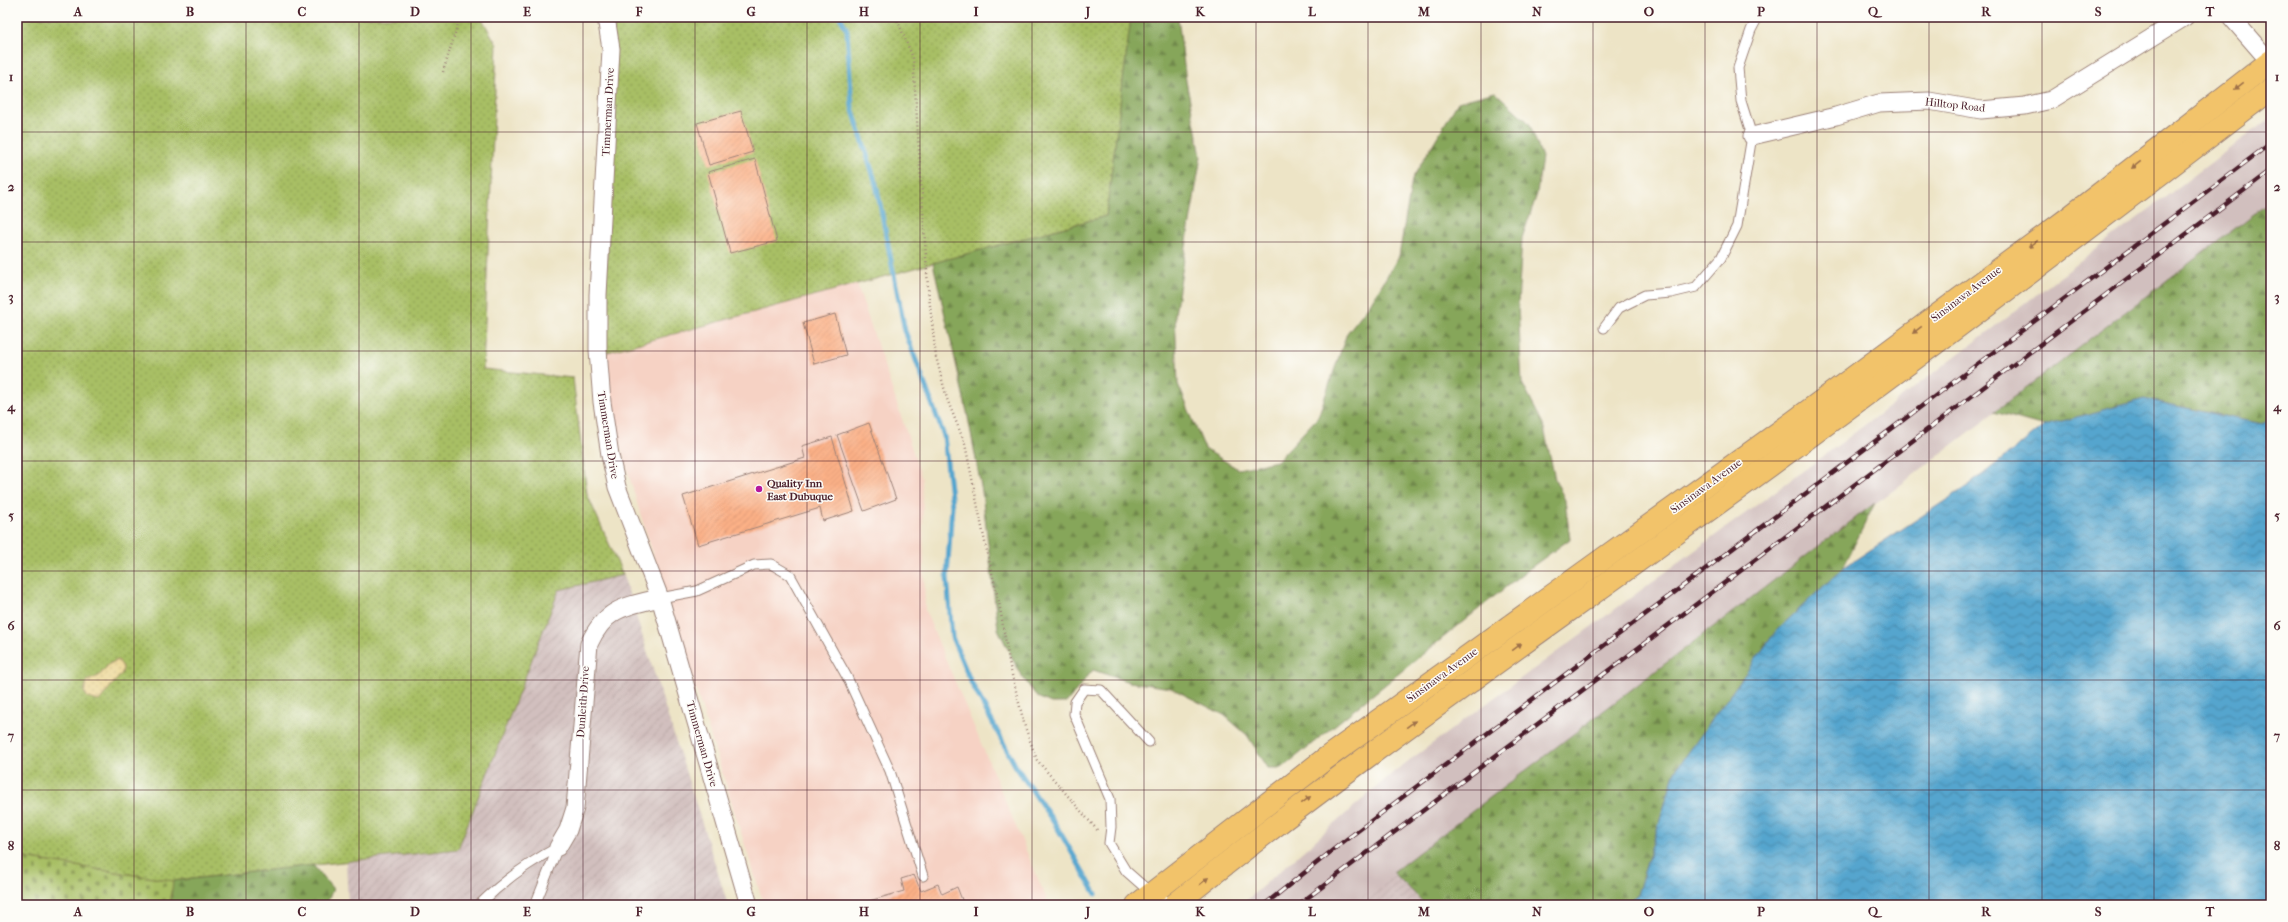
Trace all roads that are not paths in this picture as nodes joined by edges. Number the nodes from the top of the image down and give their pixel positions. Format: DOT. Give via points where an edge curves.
graph roads {
  1 [pos="606,17"];
  2 [pos="1758,17"];
  3 [pos="2185,17"];
  4 [pos="2231,17"];
  5 [pos="2271,62"];
  6 [pos="2271,89"];
  7 [pos="1752,136"];
  8 [pos="1604,328"];
  9 [pos="660,598"];
  10 [pos="1149,742"];
  11 [pos="558,847"];
  12 [pos="923,876"];
  13 [pos="1144,899"];
  14 [pos="479,905"];
  15 [pos="535,905"];
  16 [pos="749,905"];
  17 [pos="1175,905"];
  1 -- 9 [label="street, Timmerman Drive" via="612,49 598,295 598,350 602,402 617,487"];
  2 -- 7 [label="lane" via="1738,68 1741,101"];
  3 -- 7 [label="street, Hilltop Road" via="2051,100 2025,106 1981,110 1929,101 1879,103"];
  4 -- 5 [label="street"];
  5 -- 13 [label="highway, Sinsinawa Avenue, one-way" via="2066,220 1675,509 1325,759"];
  17 -- 6 [label="highway, Sinsinawa Avenue, one-way" via="1339,776 1807,438"];
  7 -- 8 [label="lane" via="1738,226 1721,258 1696,287 1671,293 1645,295 1620,308"];
  9 -- 11 [label="street, Dunleith Drive" via="617,609 604,618 589,644 574,808 568,830"];
  9 -- 12 [label="lane" via="697,591 754,565 770,564 790,575 846,677 890,771"];
  9 -- 16 [label="street, Timmerman Drive"];
  10 -- 13 [label="lane" via="1102,690 1084,689 1075,702 1074,714 1110,799 1109,843"];
  11 -- 14 [label="lane" via="526,865"];
  11 -- 15 [label="lane"];
  13 -- 17 [label="lane"];
}
